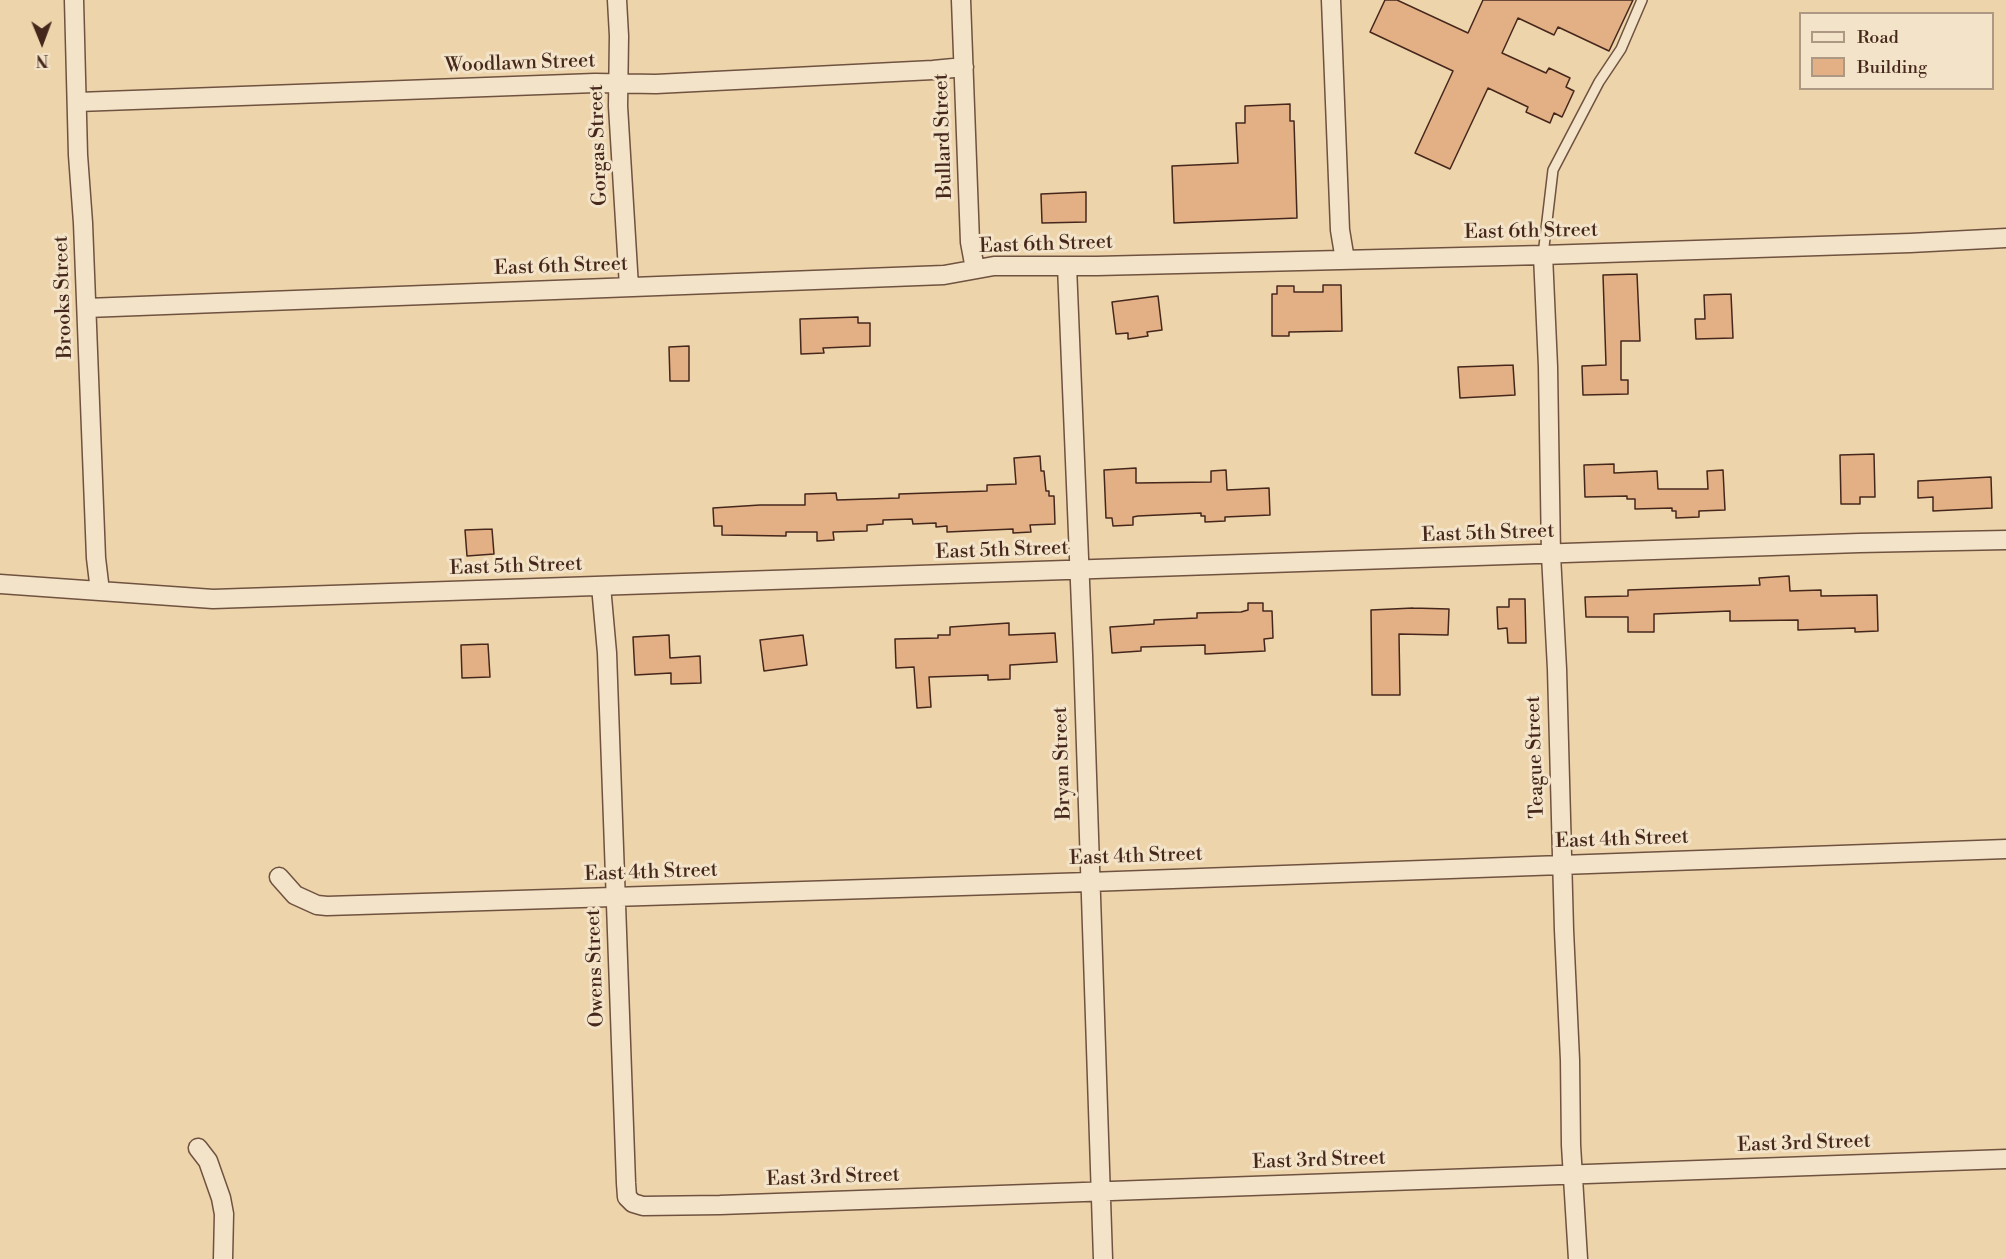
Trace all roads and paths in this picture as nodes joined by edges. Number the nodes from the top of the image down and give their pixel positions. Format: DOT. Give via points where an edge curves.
graph roads {
  1 [pos="74,0"];
  2 [pos="617,0"];
  3 [pos="961,0"];
  4 [pos="1331,0"];
  5 [pos="1642,0"];
  6 [pos="964,66"];
  7 [pos="619,84"];
  8 [pos="78,102"];
  9 [pos="2006,238"];
  10 [pos="1543,255"];
  11 [pos="1345,260"];
  12 [pos="1067,266"];
  13 [pos="975,269"];
  14 [pos="629,287"];
  15 [pos="87,309"];
  16 [pos="2006,540"];
  17 [pos="1551,555"];
  18 [pos="1078,571"];
  19 [pos="0,584"];
  20 [pos="601,586"];
  21 [pos="100,591"];
  22 [pos="2006,849"];
  23 [pos="1562,865"];
  24 [pos="279,877"];
  25 [pos="1089,882"];
  26 [pos="616,896"];
  27 [pos="198,1148"];
  28 [pos="2006,1159"];
  29 [pos="1573,1174"];
  30 [pos="1100,1192"];
  31 [pos="633,1203"];
  32 [pos="223,1259"];
  33 [pos="1102,1259"];
  34 [pos="1578,1259"];
  1 -- 8 [label="street, Brooks Street"];
  2 -- 7 [label="street, Gorgas Street"];
  3 -- 6 [label="street, Bullard Street"];
  4 -- 11 [label="street" via="1340,230"];
  5 -- 10 [label="lane" via="1622,49 1599,82 1553,170"];
  6 -- 7 [label="street, Woodlawn Street" via="754,80"];
  6 -- 13 [label="street, Bullard Street" via="970,242"];
  7 -- 8 [label="street, Woodlawn Street"];
  7 -- 14 [label="street, Gorgas Street"];
  8 -- 15 [label="street, Brooks Street"];
  9 -- 10 [label="street, East 6th Street"];
  10 -- 11 [label="street, East 6th Street"];
  10 -- 17 [label="street, Teague Street"];
  11 -- 12 [label="street, East 6th Street"];
  12 -- 13 [label="street, East 6th Street"];
  12 -- 18 [label="street, Bryan Street"];
  13 -- 14 [label="street, East 6th Street" via="944,275"];
  14 -- 15 [label="street, East 6th Street"];
  15 -- 21 [label="street, Brooks Street"];
  16 -- 17 [label="street, East 5th Street"];
  17 -- 18 [label="street, East 5th Street"];
  17 -- 23 [label="street, Teague Street"];
  18 -- 20 [label="street, East 5th Street"];
  18 -- 25 [label="street, Bryan Street"];
  19 -- 21 [label="street, East 5th Street"];
  20 -- 21 [label="street, East 5th Street" via="213,599"];
  20 -- 26 [label="street, Owens Street"];
  22 -- 23 [label="street, East 4th Street"];
  23 -- 25 [label="street, East 4th Street"];
  23 -- 29 [label="street, Teague Street"];
  24 -- 26 [label="street, East 4th Street" via="295,896 327,906"];
  25 -- 26 [label="street, East 4th Street"];
  25 -- 30 [label="street, Bryan Street"];
  26 -- 31 [label="street, Owens Street" via="626,1183 627,1197"];
  27 -- 32 [label="street" via="208,1161 221,1198"];
  28 -- 29 [label="street, East 3rd Street"];
  29 -- 30 [label="street, East 3rd Street"];
  29 -- 34 [label="street, Teague Street"];
  30 -- 31 [label="street, East 3rd Street" via="720,1205"];
  30 -- 33 [label="street, Bryan Street"];
}
